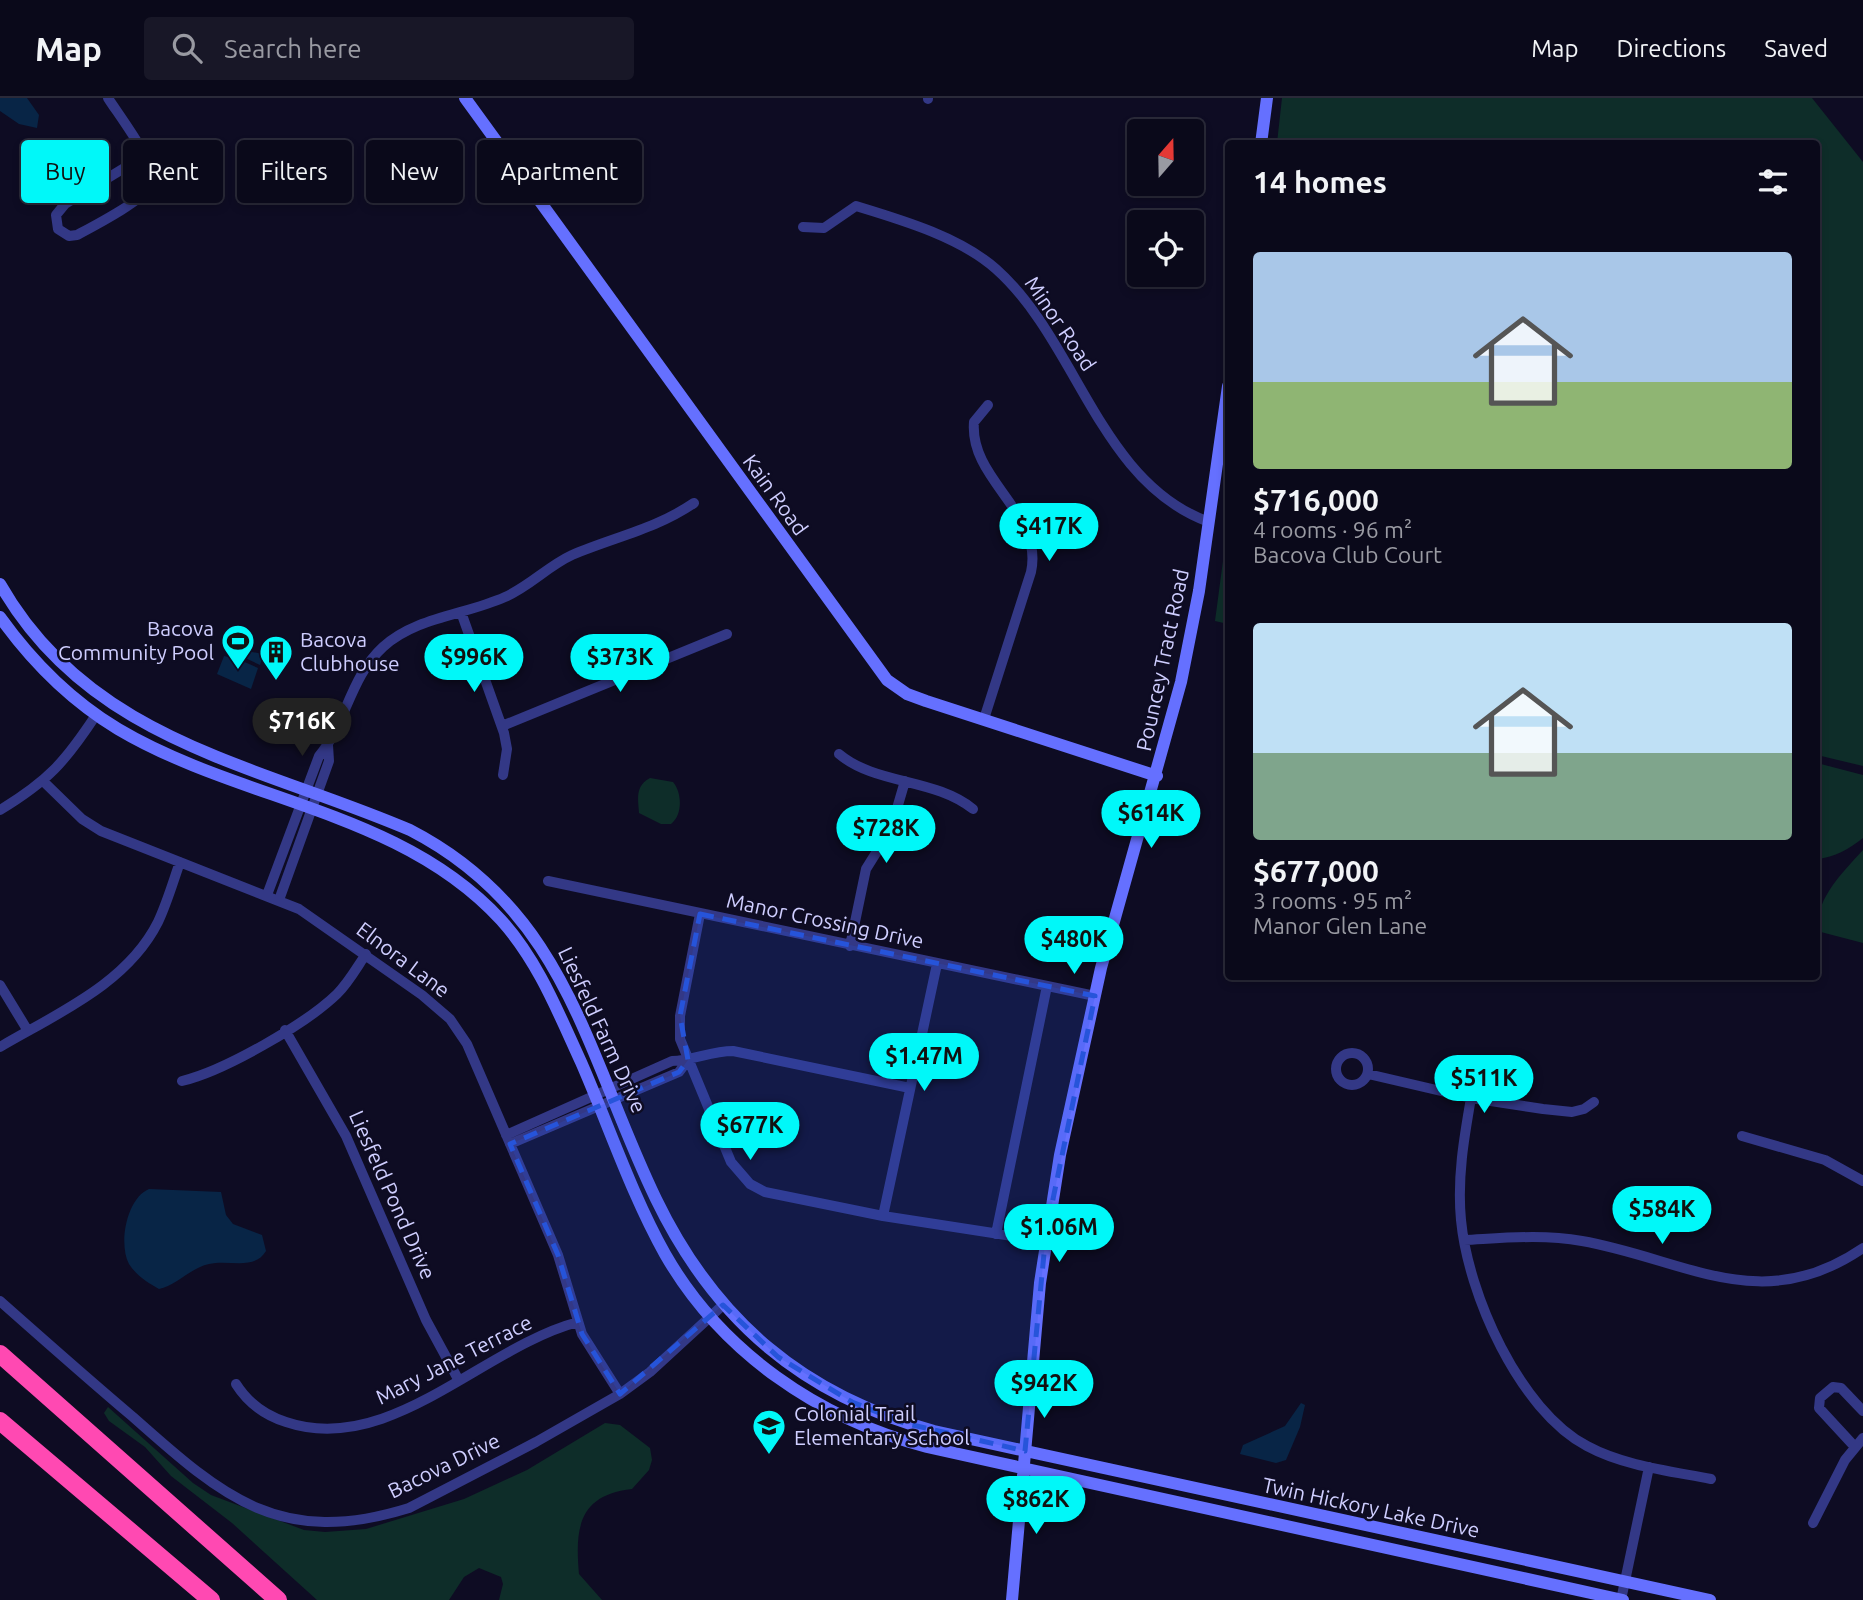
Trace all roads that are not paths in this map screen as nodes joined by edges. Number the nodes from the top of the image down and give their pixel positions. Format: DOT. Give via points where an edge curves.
graph roads {
  1 [pos="108,98"];
  2 [pos="465,98"];
  3 [pos="1267,98"];
  4 [pos="134,140"];
  5 [pos="1262,140"];
  6 [pos="144,156"];
  7 [pos="803,228"];
  8 [pos="988,405"];
  9 [pos="1225,407"];
  10 [pos="694,503"];
  11 [pos="1209,522"];
  12 [pos="0,584"];
  13 [pos="461,612"];
  14 [pos="0,617"];
  15 [pos="727,634"];
  16 [pos="96,715"];
  17 [pos="984,719"];
  18 [pos="502,726"];
  19 [pos="839,754"];
  20 [pos="503,775"];
  21 [pos="1157,776"];
  22 [pos="905,781"];
  23 [pos="44,782"];
  24 [pos="313,791"];
  25 [pos="307,807"];
  26 [pos="0,810"];
  27 [pos="973,810"];
  28 [pos="180,862"];
  29 [pos="548,881"];
  30 [pos="267,895"];
  31 [pos="279,900"];
  32 [pos="700,914"];
  33 [pos="850,946"];
  34 [pos="366,954"];
  35 [pos="936,964"];
  36 [pos="0,985"];
  37 [pos="1047,986"];
  38 [pos="1095,996"];
  39 [pos="285,1030"];
  40 [pos="28,1031"];
  41 [pos="0,1047"];
  42 [pos="688,1060"];
  43 [pos="1368,1074"];
  44 [pos="182,1081"];
  45 [pos="910,1088"];
  46 [pos="612,1095"];
  47 [pos="1471,1098"];
  48 [pos="597,1101"];
  49 [pos="1594,1102"];
  50 [pos="1742,1136"];
  51 [pos="508,1139"];
  52 [pos="1863,1181"];
  53 [pos="883,1216"];
  54 [pos="996,1234"];
  55 [pos="1464,1240"];
  56 [pos="1045,1241"];
  57 [pos="1863,1248"];
  58 [pos="0,1301"];
  59 [pos="723,1305"];
  60 [pos="711,1316"];
  61 [pos="578,1322"];
  62 [pos="0,1354"];
  63 [pos="458,1380"];
  64 [pos="236,1384"];
  65 [pos="620,1394"];
  66 [pos="1863,1411"];
  67 [pos="0,1421"];
  68 [pos="1863,1438"];
  69 [pos="1855,1447"];
  70 [pos="1025,1451"];
  71 [pos="1649,1467"];
  72 [pos="1024,1468"];
  73 [pos="1711,1479"];
  74 [pos="1813,1523"];
  75 [pos="1625,1583"];
  76 [pos="211,1600"];
  77 [pos="278,1600"];
  78 [pos="1012,1600"];
  79 [pos="1622,1600"];
  80 [pos="1710,1600"];
  1 -- 4 [label="street"];
  2 -- 17 [label="street, Kain Road" via="880,672 907,694"];
  3 -- 5 [label="street"];
  6 -- 6 [label="street" via="154,176 145,194 76,235 58,229 56,215 65,204"];
  7 -- 11 [label="street, Minor Road" via="824,228 856,206 922,229 987,262 1019,293 1128,459 1173,505"];
  8 -- 17 [label="street" via="974,422 979,455 1027,528 1034,550"];
  9 -- 11 [label="street, Pouncey Tract Road"];
  10 -- 13 [label="street" via="655,526 569,557 504,598"];
  11 -- 21 [label="street, Pouncey Tract Road" via="1188,650"];
  12 -- 24 [label="street, Liesfeld Farm Drive" via="60,663 121,711 164,734"];
  13 -- 18 [label="street"];
  13 -- 24 [label="street" via="418,626 384,646 360,676"];
  14 -- 16 [label="street, Liesfeld Farm Drive" via="49,677"];
  15 -- 18 [label="street"];
  16 -- 23 [label="street"];
  16 -- 25 [label="street, Liesfeld Farm Drive" via="164,752"];
  17 -- 21 [label="street, Kain Road"];
  18 -- 20 [label="street" via="507,749"];
  19 -- 22 [label="street" via="855,765"];
  21 -- 38 [label="street, Pouncey Tract Road"];
  22 -- 27 [label="street" via="957,798"];
  22 -- 33 [label="street" via="891,829 866,869"];
  23 -- 26 [label="street"];
  23 -- 28 [label="street, Elnora Lane" via="101,831"];
  24 -- 25 [label="street"];
  24 -- 46 [label="street, Liesfeld Farm Drive" via="428,839 494,889 530,930 559,974"];
  25 -- 30 [label="street"];
  25 -- 31 [label="street"];
  25 -- 48 [label="street, Liesfeld Farm Drive" via="418,853 489,908 545,984"];
  28 -- 30 [label="street, Elnora Lane"];
  28 -- 40 [label="street" via="157,924 127,964 89,994"];
  29 -- 32 [label="street, Manor Crossing Drive"];
  30 -- 31 [label="street, Elnora Lane"];
  31 -- 34 [label="street, Elnora Lane"];
  32 -- 33 [label="street, Manor Crossing Drive"];
  32 -- 42 [label="street" via="679,1028"];
  33 -- 35 [label="street, Manor Crossing Drive"];
  34 -- 39 [label="street" via="338,993"];
  34 -- 51 [label="street, Elnora Lane" via="450,1019 467,1044"];
  35 -- 37 [label="street, Manor Crossing Drive"];
  35 -- 45 [label="street"];
  36 -- 40 [label="street"];
  37 -- 38 [label="street, Manor Crossing Drive"];
  37 -- 54 [label="street"];
  38 -- 56 [label="street, Pouncey Tract Road"];
  39 -- 44 [label="street" via="219,1070"];
  39 -- 63 [label="street, Liesfeld Pond Drive" via="346,1136 426,1320"];
  40 -- 41 [label="street"];
  42 -- 45 [label="street" via="733,1051"];
  42 -- 46 [label="street" via="678,1072"];
  42 -- 53 [label="street" via="731,1162 750,1184 765,1192"];
  43 -- 47 [label="street"];
  45 -- 53 [label="street"];
  46 -- 48 [label="street"];
  46 -- 59 [label="street, Liesfeld Farm Drive" via="656,1199 690,1260"];
  47 -- 49 [label="street" via="1572,1112"];
  47 -- 55 [label="street" via="1460,1160"];
  48 -- 51 [label="street"];
  48 -- 60 [label="street, Liesfeld Farm Drive" via="665,1254"];
  50 -- 52 [label="street" via="1825,1160"];
  51 -- 61 [label="street, Elnora Lane" via="558,1255"];
  53 -- 54 [label="street"];
  54 -- 56 [label="street"];
  55 -- 57 [label="street" via="1529,1236 1579,1240 1712,1277 1748,1282 1806,1276"];
  55 -- 71 [label="street" via="1490,1320 1536,1405 1587,1447"];
  56 -- 70 [label="street, Pouncey Tract Road"];
  58 -- 65 [label="street, Bacova Drive" via="216,1488 257,1509 301,1520 362,1520 409,1508"];
  59 -- 60 [label="street, Bacova Drive"];
  59 -- 70 [label="street, Liesfeld Farm Drive" via="778,1357 852,1402 904,1423"];
  60 -- 65 [label="street, Bacova Drive"];
  60 -- 72 [label="street, Liesfeld Farm Drive" via="770,1373 845,1418 910,1442"];
  61 -- 63 [label="street, Mary Jane Terrace" via="549,1332"];
  61 -- 65 [label="street, Elnora Lane"];
  62 -- 77 [label="highway"];
  63 -- 64 [label="street, Mary Jane Terrace" via="376,1422 340,1429 307,1428 275,1418 253,1405"];
  66 -- 69 [label="street" via="1841,1388 1826,1390 1820,1398 1819,1408"];
  67 -- 76 [label="highway"];
  68 -- 69 [label="street"];
  69 -- 74 [label="street"];
  70 -- 72 [label="street, Pouncey Tract Road"];
  70 -- 75 [label="street, Twin Hickory Lake Drive"];
  71 -- 73 [label="street"];
  71 -- 75 [label="street"];
  72 -- 78 [label="street, Pouncey Tract Road"];
  72 -- 79 [label="street, Twin Hickory Lake Drive"];
  75 -- 79 [label="street"];
  75 -- 80 [label="street, Twin Hickory Lake Drive"];
}
